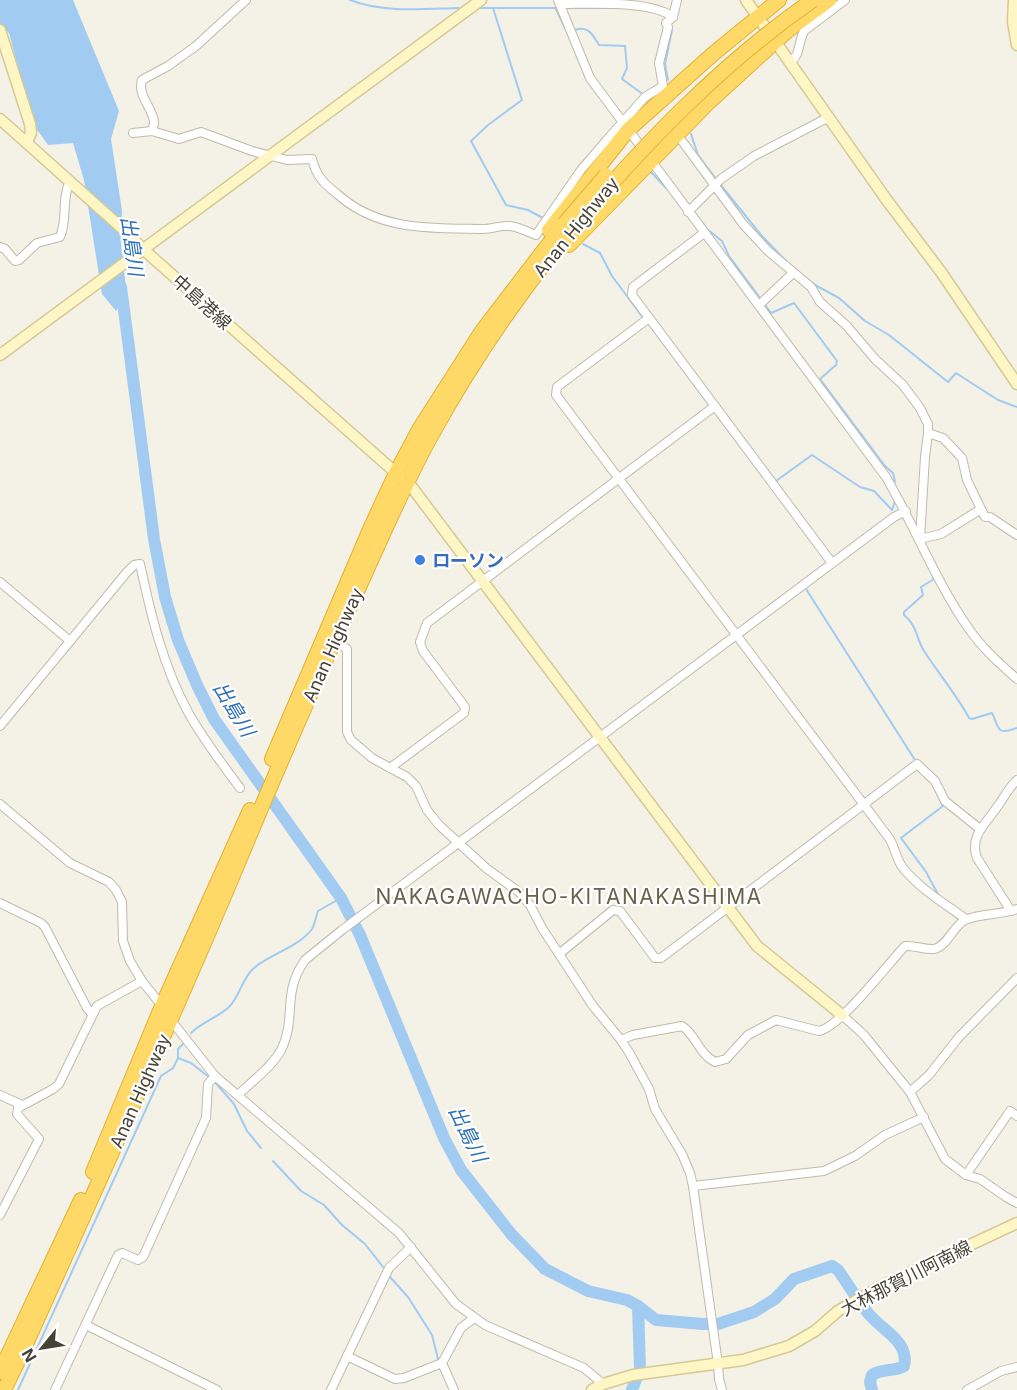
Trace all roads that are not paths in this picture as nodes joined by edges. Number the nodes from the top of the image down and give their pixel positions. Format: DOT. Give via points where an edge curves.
graph roads {
  1 [pos="246,0"];
  2 [pos="482,0"];
  3 [pos="677,0"];
  4 [pos="746,0"];
  5 [pos="779,0"];
  6 [pos="798,0"];
  7 [pos="813,0"];
  8 [pos="829,0"];
  9 [pos="845,0"];
  10 [pos="1014,0"];
  11 [pos="561,5"];
  12 [pos="757,17"];
  13 [pos="671,19"];
  14 [pos="0,30"];
  15 [pos="775,42"];
  16 [pos="1017,45"];
  17 [pos="790,62"];
  18 [pos="829,117"];
  19 [pos="0,119"];
  20 [pos="625,126"];
  21 [pos="152,131"];
  22 [pos="132,133"];
  23 [pos="682,141"];
  24 [pos="27,142"];
  25 [pos="609,145"];
  26 [pos="271,156"];
  27 [pos="652,162"];
  28 [pos="69,181"];
  29 [pos="718,182"];
  30 [pos="691,210"];
  31 [pos="568,226"];
  32 [pos="704,233"];
  33 [pos="0,248"];
  34 [pos="144,250"];
  35 [pos="793,273"];
  36 [pos="509,302"];
  37 [pos="762,303"];
  38 [pos="647,319"];
  39 [pos="0,355"];
  40 [pos="1017,384"];
  41 [pos="713,408"];
  42 [pos="928,433"];
  43 [pos="396,473"];
  44 [pos="620,479"];
  45 [pos="408,482"];
  46 [pos="981,509"];
  47 [pos="906,511"];
  48 [pos="1017,535"];
  49 [pos="920,538"];
  50 [pos="832,564"];
  51 [pos="0,582"];
  52 [pos="483,582"];
  53 [pos="735,635"];
  54 [pos="335,640"];
  55 [pos="70,641"];
  56 [pos="1017,680"];
  57 [pos="0,726"];
  58 [pos="600,738"];
  59 [pos="274,767"];
  60 [pos="390,768"];
  61 [pos="1017,780"];
  62 [pos="240,788"];
  63 [pos="0,804"];
  64 [pos="864,806"];
  65 [pos="253,815"];
  66 [pos="980,829"];
  67 [pos="459,843"];
  68 [pos="0,903"];
  69 [pos="727,909"];
  70 [pos="1012,909"];
  71 [pos="966,920"];
  72 [pos="559,954"];
  73 [pos="1017,978"];
  74 [pos="142,981"];
  75 [pos="162,1006"];
  76 [pos="92,1014"];
  77 [pos="842,1015"];
  78 [pos="171,1020"];
  79 [pos="621,1040"];
  80 [pos="215,1077"];
  81 [pos="910,1092"];
  82 [pos="0,1095"];
  83 [pos="238,1095"];
  84 [pos="22,1105"];
  85 [pos="1017,1116"];
  86 [pos="924,1117"];
  87 [pos="966,1174"];
  88 [pos="693,1186"];
  89 [pos="1017,1203"];
  90 [pos="0,1215"];
  91 [pos="1017,1223"];
  92 [pos="411,1247"];
  93 [pos="474,1318"];
  94 [pos="86,1325"];
  95 [pos="347,1356"];
  96 [pos="442,1363"];
  97 [pos="718,1364"];
  98 [pos="1017,1367"];
  99 [pos="0,1372"];
  100 [pos="603,1384"];
  101 [pos="4,1390"];
  102 [pos="55,1390"];
  103 [pos="217,1390"];
  104 [pos="331,1390"];
  105 [pos="454,1390"];
  106 [pos="592,1390"];
  107 [pos="722,1390"];
  108 [pos="967,1390"];
  1 -- 21 [label="street" via="196,46 142,80 140,85 154,120"];
  2 -- 26 [label="street"];
  3 -- 13 [label="street"];
  4 -- 12 [label="street"];
  5 -- 12 [label="highway"];
  6 -- 31 [label="highway, Anan Highway, bridge" via="667,112 604,177"];
  7 -- 31 [label="highway, Anan Highway, bridge" via="772,30 691,102"];
  8 -- 15 [label="highway"];
  9 -- 17 [label="street" via="804,31 798,55"];
  10 -- 16 [label="street"];
  11 -- 13 [label="street" via="643,4 662,10"];
  11 -- 20 [label="street" via="590,78"];
  12 -- 15 [label="street"];
  12 -- 20 [label="highway"];
  13 -- 20 [label="street" via="659,63 663,86 646,96"];
  14 -- 24 [label="street" via="30,124"];
  15 -- 17 [label="street"];
  15 -- 27 [label="highway" via="709,102"];
  17 -- 18 [label="street"];
  18 -- 29 [label="street" via="754,156"];
  18 -- 40 [label="street"];
  19 -- 24 [label="street, 中島港線"];
  20 -- 25 [label="highway"];
  20 -- 27 [label="street"];
  21 -- 22 [label="street"];
  21 -- 26 [label="street" via="179,139 201,132"];
  23 -- 29 [label="street"];
  24 -- 28 [label="street, 中島港線"];
  25 -- 26 [label="street" via="581,170 536,235 510,226 477,229 394,224 350,205 316,172 312,159"];
  25 -- 36 [label="highway" via="551,226"];
  26 -- 34 [label="street"];
  27 -- 30 [label="street"];
  27 -- 36 [label="highway"];
  28 -- 33 [label="street" via="64,192 64,229 60,237 37,243 15,261"];
  28 -- 34 [label="street, 中島港線"];
  29 -- 30 [label="street"];
  29 -- 35 [label="street" via="743,224"];
  30 -- 32 [label="street"];
  31 -- 36 [label="highway, Anan Highway"];
  32 -- 37 [label="street"];
  32 -- 38 [label="street" via="633,287 632,295"];
  34 -- 39 [label="street"];
  34 -- 43 [label="street, 中島港線"];
  35 -- 37 [label="street"];
  35 -- 42 [label="street" via="811,287 820,302 903,386 920,408"];
  36 -- 43 [label="highway, Anan Highway" via="420,428"];
  36 -- 45 [label="highway, Anan Highway"];
  37 -- 47 [label="street"];
  38 -- 41 [label="street"];
  38 -- 44 [label="street" via="558,387 556,395"];
  41 -- 44 [label="street"];
  41 -- 50 [label="street"];
  42 -- 46 [label="street" via="943,438 962,458"];
  42 -- 49 [label="street"];
  43 -- 45 [label="street, 中島港線"];
  43 -- 59 [label="highway, Anan Highway"];
  44 -- 52 [label="street"];
  44 -- 53 [label="street"];
  45 -- 52 [label="street, 中島港線"];
  45 -- 54 [label="highway, Anan Highway"];
  46 -- 48 [label="street" via="985,517"];
  46 -- 49 [label="street" via="941,534"];
  47 -- 49 [label="street"];
  47 -- 50 [label="street"];
  49 -- 56 [label="street" via="940,584 970,630"];
  50 -- 53 [label="street"];
  51 -- 55 [label="street"];
  52 -- 58 [label="street, 中島港線"];
  52 -- 60 [label="street" via="427,623 420,642 465,707 464,713"];
  53 -- 58 [label="street"];
  53 -- 64 [label="street"];
  54 -- 59 [label="highway, Anan Highway"];
  54 -- 60 [label="street" via="347,649 347,732 372,758"];
  55 -- 57 [label="street"];
  55 -- 62 [label="street" via="127,572 140,564 171,675 212,751"];
  58 -- 67 [label="street"];
  58 -- 69 [label="street, 中島港線"];
  59 -- 65 [label="highway, Anan Highway"];
  60 -- 67 [label="street" via="416,786 427,810"];
  61 -- 66 [label="street"];
  63 -- 74 [label="street" via="70,864 109,882 116,890 122,902 123,941"];
  64 -- 66 [label="street" via="917,764 935,781 945,801"];
  64 -- 69 [label="street"];
  64 -- 71 [label="street" via="894,846 902,867 932,896"];
  65 -- 75 [label="highway, Anan Highway"];
  65 -- 78 [label="highway, Anan Highway"];
  66 -- 70 [label="street" via="974,850 977,858"];
  67 -- 72 [label="street" via="519,892"];
  67 -- 83 [label="street" via="305,960 291,989 282,1048 276,1059"];
  68 -- 76 [label="street" via="45,927"];
  69 -- 72 [label="street" via="661,958 655,958 620,911 613,910"];
  69 -- 77 [label="street, 中島港線" via="757,946"];
  70 -- 71 [label="street"];
  71 -- 77 [label="street" via="935,949 905,946"];
  72 -- 79 [label="street"];
  73 -- 81 [label="street"];
  74 -- 75 [label="street"];
  74 -- 76 [label="street" via="97,1006"];
  75 -- 78 [label="street"];
  75 -- 99 [label="highway, Anan Highway" via="95,1169"];
  76 -- 84 [label="street" via="59,1084"];
  77 -- 79 [label="street" via="824,1030 776,1020 748,1035 722,1062 707,1059 682,1026"];
  77 -- 81 [label="street" via="864,1035"];
  78 -- 80 [label="street"];
  78 -- 101 [label="highway, Anan Highway"];
  79 -- 88 [label="street" via="682,1154"];
  80 -- 83 [label="street"];
  80 -- 94 [label="street" via="208,1084 206,1118 143,1257 138,1260 118,1255"];
  81 -- 86 [label="street"];
  82 -- 84 [label="street"];
  83 -- 92 [label="street" via="378,1213"];
  84 -- 90 [label="street" via="17,1114 39,1139"];
  85 -- 87 [label="street" via="1010,1111"];
  86 -- 87 [label="street" via="945,1159"];
  86 -- 88 [label="street" via="824,1171"];
  87 -- 89 [label="street"];
  88 -- 97 [label="street"];
  91 -- 97 [label="street, 大林那賀川阿南線" via="858,1300 789,1346"];
  92 -- 93 [label="street" via="450,1297"];
  92 -- 95 [label="street" via="389,1268"];
  93 -- 96 [label="street" via="461,1328"];
  93 -- 100 [label="street" via="584,1368"];
  94 -- 102 [label="street"];
  94 -- 103 [label="street"];
  95 -- 96 [label="street" via="395,1379"];
  95 -- 104 [label="street"];
  96 -- 105 [label="street"];
  97 -- 100 [label="street, 大林那賀川阿南線" via="640,1374"];
  97 -- 107 [label="street"];
  98 -- 108 [label="street" via="1001,1371"];
  100 -- 106 [label="street, 大林那賀川阿南線"];
}
